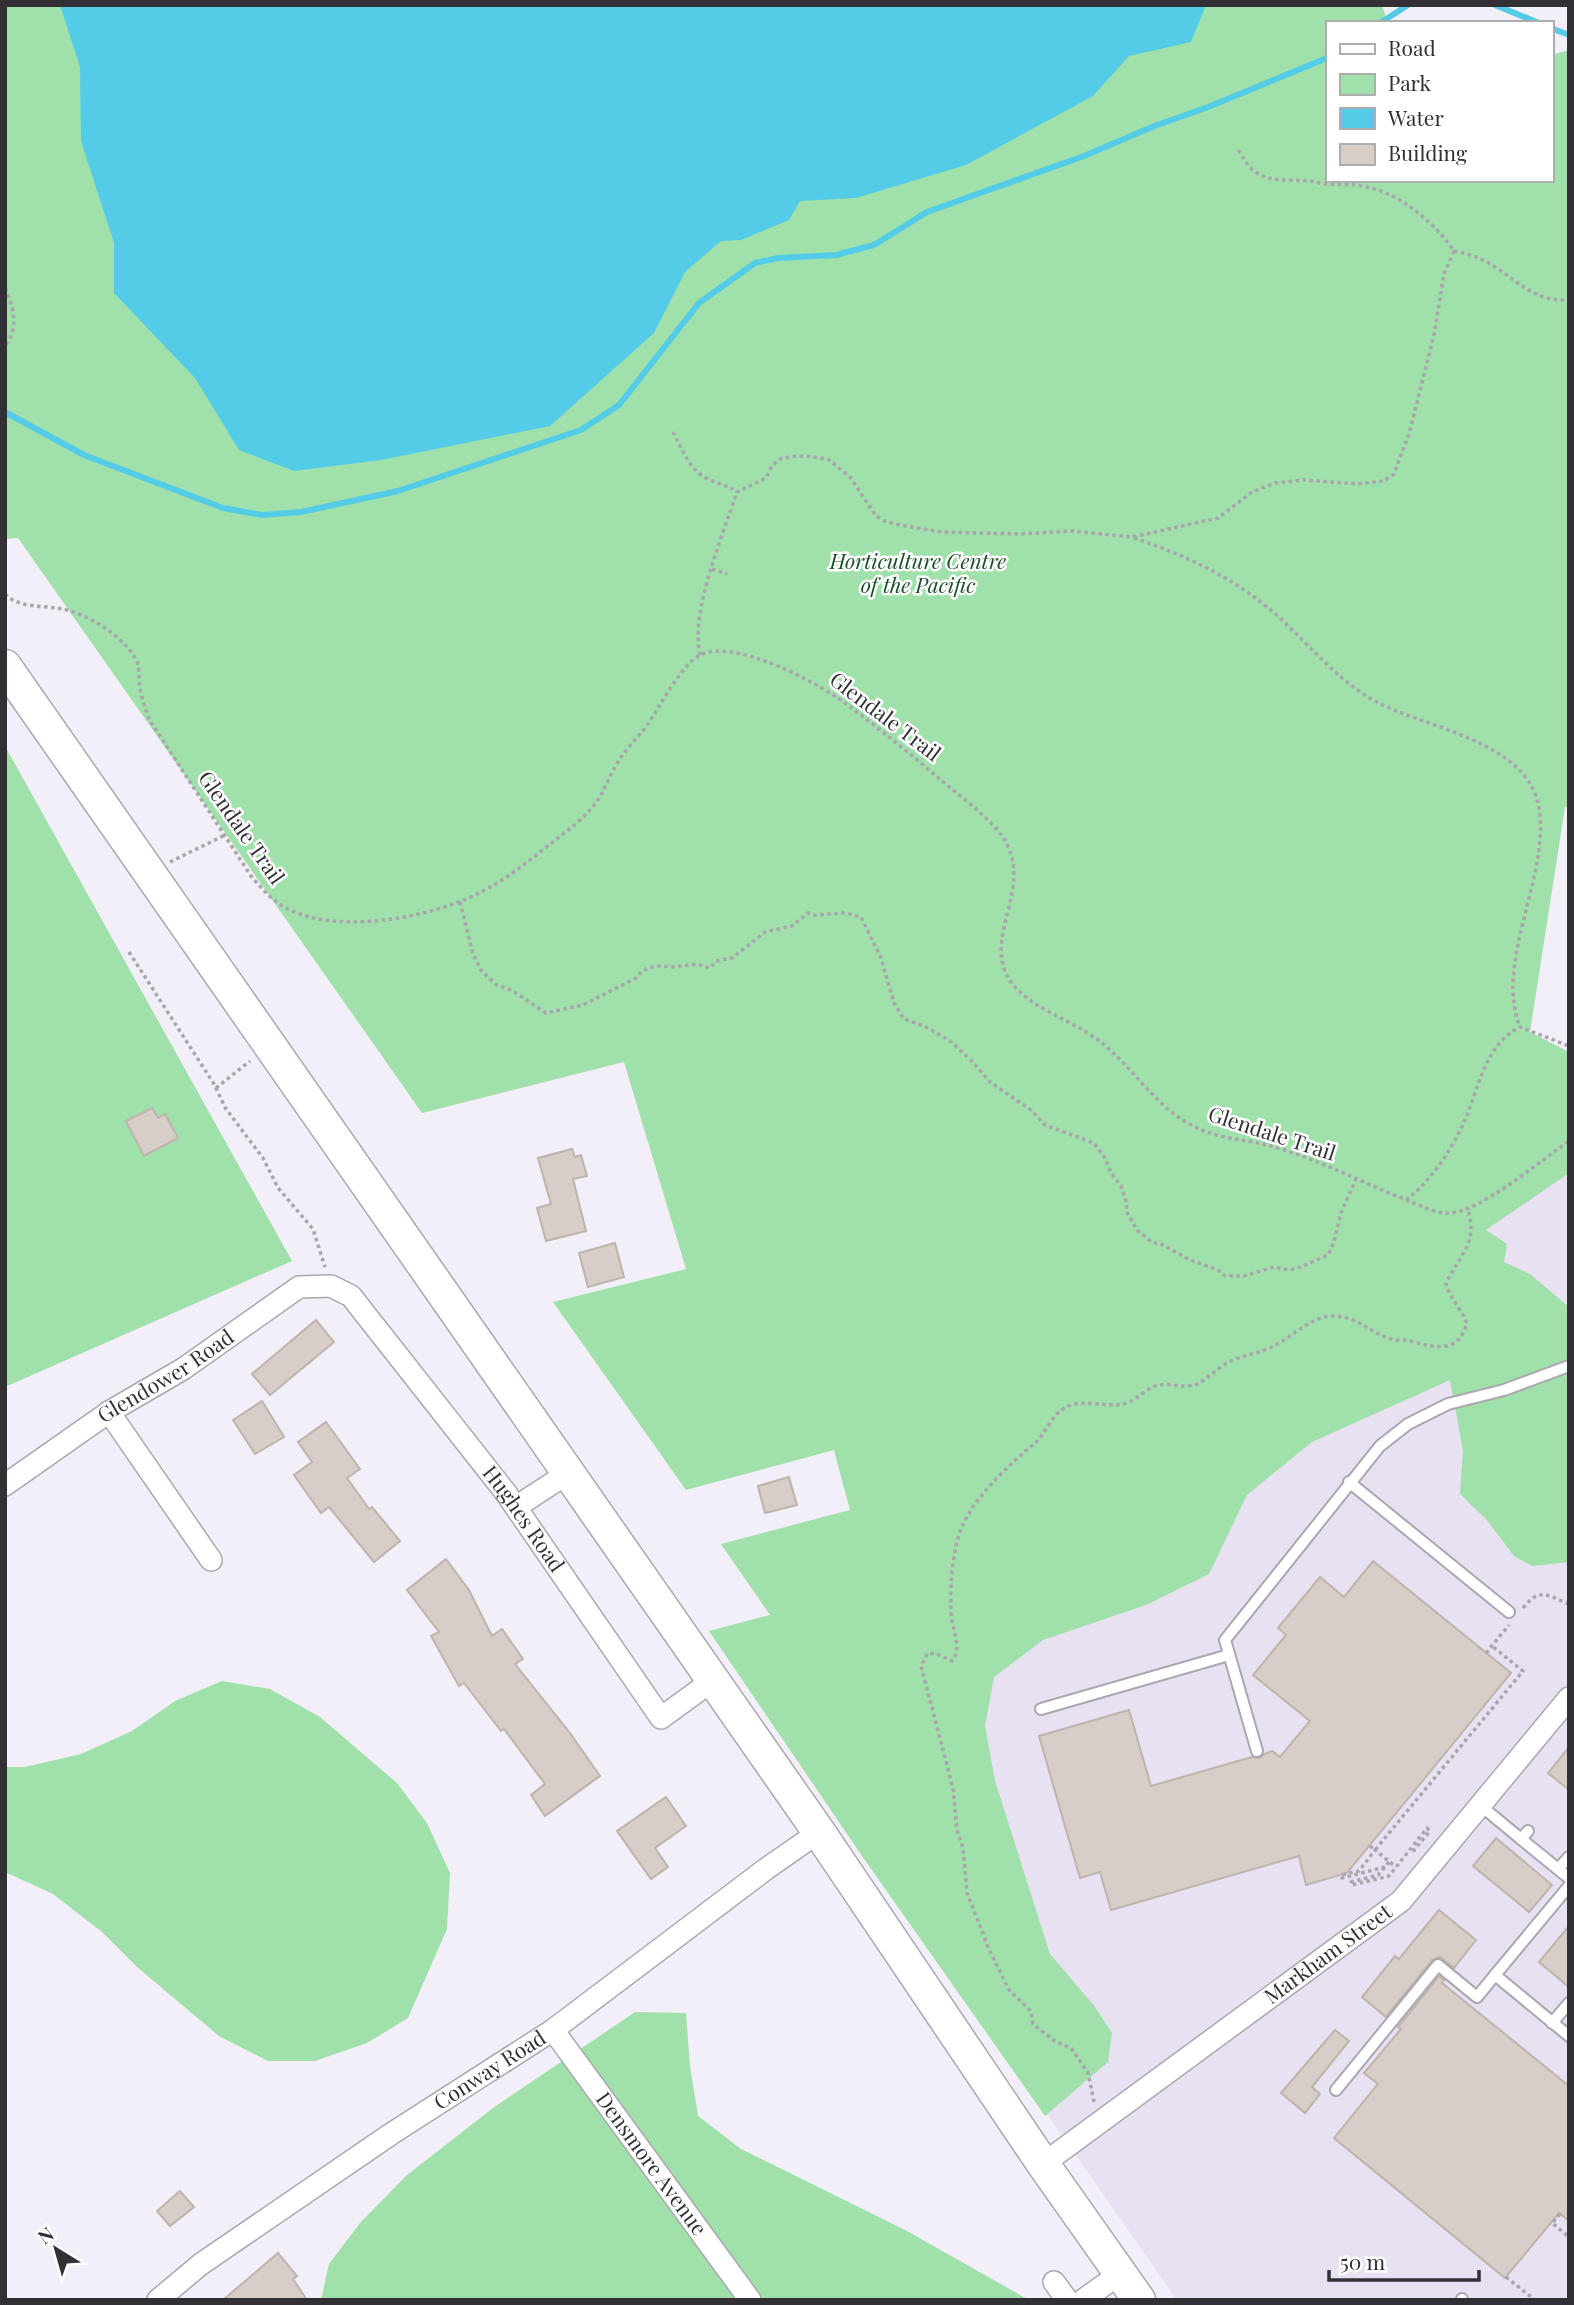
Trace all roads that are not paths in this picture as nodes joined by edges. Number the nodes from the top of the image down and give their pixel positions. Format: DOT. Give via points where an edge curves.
graph roads {
  1 [pos="5,666"];
  2 [pos="331,1286"];
  3 [pos="1569,1366"];
  4 [pos="109,1412"];
  5 [pos="568,1474"];
  6 [pos="1349,1482"];
  7 [pos="5,1485"];
  8 [pos="516,1507"];
  9 [pos="211,1560"];
  10 [pos="1509,1612"];
  11 [pos="1229,1655"];
  12 [pos="713,1680"];
  13 [pos="1569,1698"];
  14 [pos="1041,1709"];
  15 [pos="1257,1751"];
  16 [pos="1480,1805"];
  17 [pos="819,1832"];
  18 [pos="1569,1857"];
  19 [pos="1558,1870"];
  20 [pos="1569,1878"];
  21 [pos="1569,1886"];
  22 [pos="1495,1975"];
  23 [pos="1569,2003"];
  24 [pos="1552,2022"];
  25 [pos="552,2030"];
  26 [pos="1569,2036"];
  27 [pos="1336,2090"];
  28 [pos="1043,2164"];
  29 [pos="1121,2273"];
  30 [pos="158,2300"];
  31 [pos="750,2300"];
  32 [pos="1083,2300"];
  33 [pos="1139,2300"];
  1 -- 5 [label="main road"];
  2 -- 4 [label="street, Glendower Road" via="299,1287 183,1368"];
  2 -- 8 [label="street, Hughes Road" via="351,1296"];
  3 -- 6 [label="lane" via="1448,1404 1408,1424 1380,1446"];
  4 -- 7 [label="street, Glendower Road"];
  4 -- 9 [label="street"];
  5 -- 8 [label="street"];
  5 -- 12 [label="main road"];
  6 -- 10 [label="lane"];
  6 -- 11 [label="lane" via="1224,1640"];
  8 -- 12 [label="street, Hughes Road" via="661,1718"];
  11 -- 14 [label="lane"];
  11 -- 15 [label="lane"];
  12 -- 17 [label="main road"];
  13 -- 16 [label="street, Markham Street"];
  16 -- 19 [label="lane" via="1525,1835"];
  16 -- 28 [label="street, Markham Street" via="1401,1901"];
  17 -- 25 [label="street, Conway Road"];
  17 -- 28 [label="main road"];
  18 -- 19 [label="lane"];
  19 -- 20 [label="lane"];
  21 -- 22 [label="lane"];
  22 -- 24 [label="lane"];
  22 -- 27 [label="lane" via="1477,1997 1438,1965"];
  23 -- 24 [label="lane"];
  24 -- 26 [label="lane"];
  25 -- 30 [label="street, Conway Road" via="212,2256"];
  25 -- 31 [label="street, Densmore Avenue"];
  28 -- 29 [label="main road"];
  29 -- 32 [label="street"];
  29 -- 33 [label="main road"];
}
